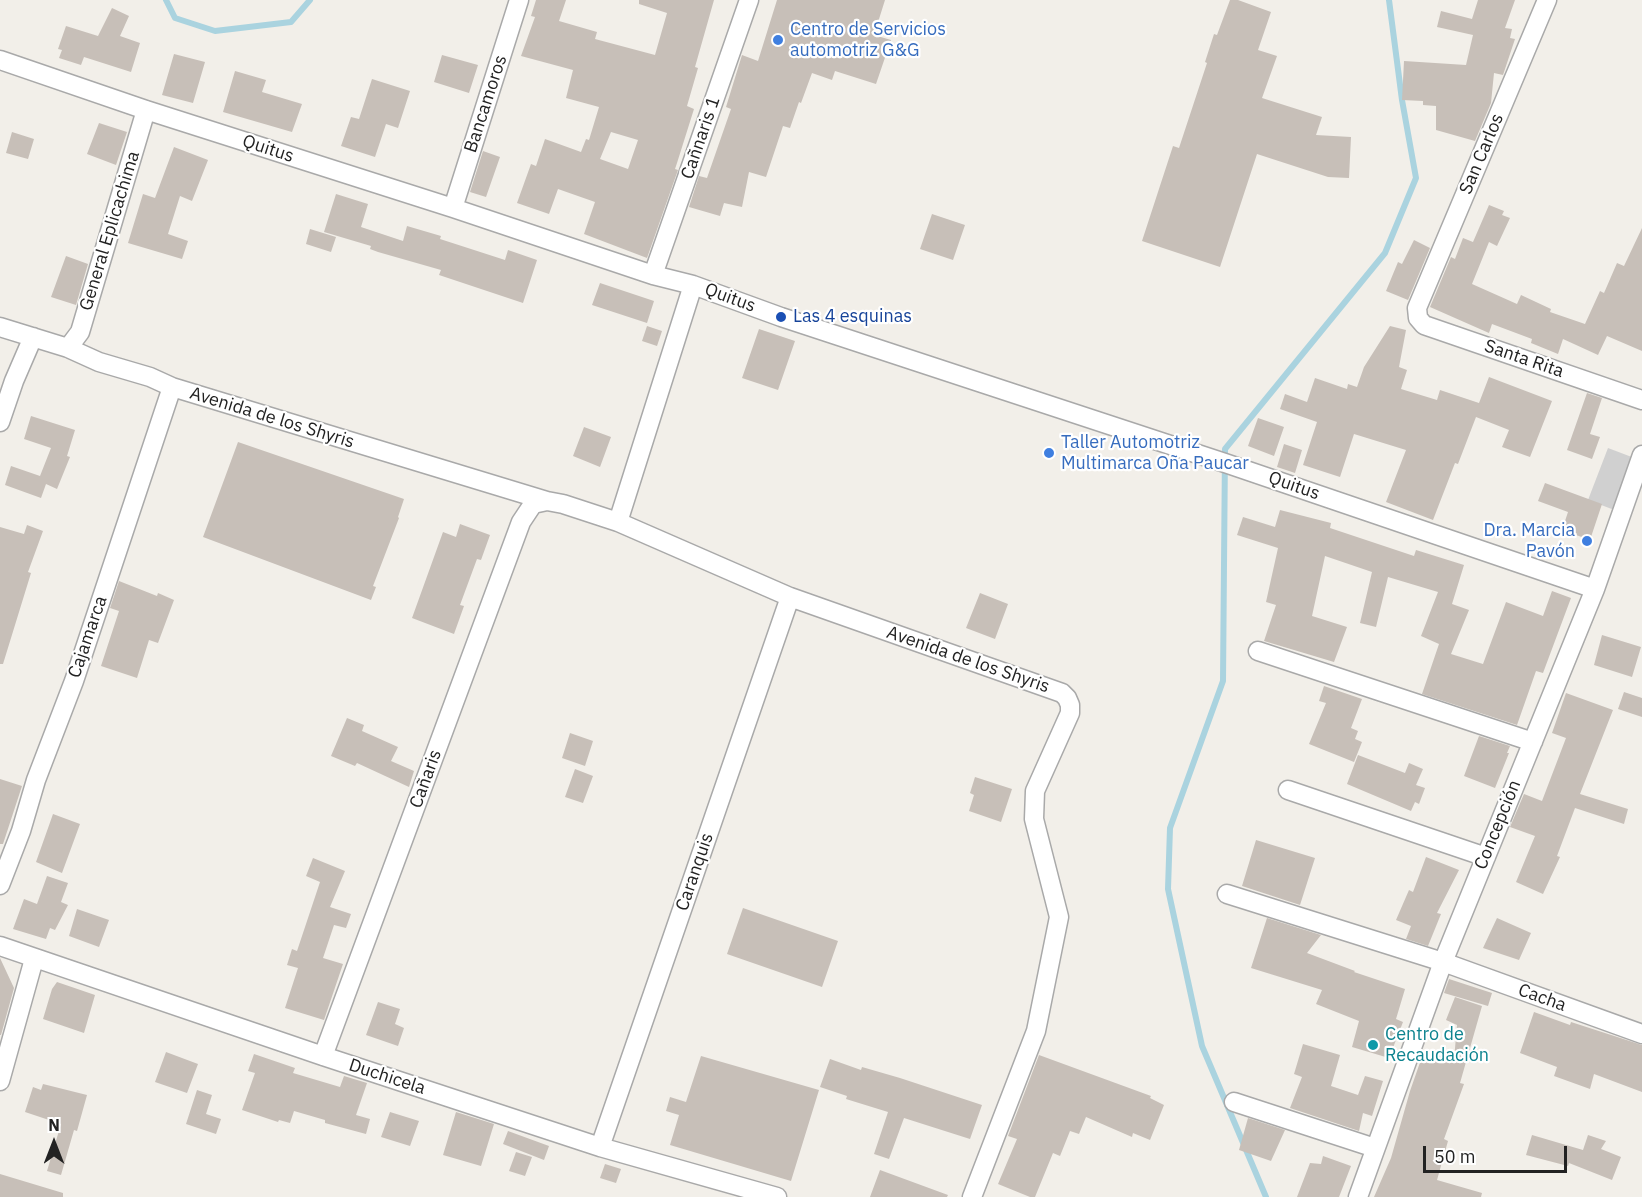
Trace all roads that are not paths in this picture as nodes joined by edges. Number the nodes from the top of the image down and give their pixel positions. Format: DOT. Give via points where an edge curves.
graph roads {
  1 [pos="519,0"];
  2 [pos="748,0"];
  3 [pos="1547,0"];
  4 [pos="0,60"];
  5 [pos="146,110"];
  6 [pos="453,208"];
  7 [pos="653,275"];
  8 [pos="693,285"];
  9 [pos="1417,308"];
  10 [pos="0,327"];
  11 [pos="33,337"];
  12 [pos="68,348"];
  13 [pos="172,387"];
  14 [pos="1642,400"];
  15 [pos="0,422"];
  16 [pos="1642,455"];
  17 [pos="540,503"];
  18 [pos="618,522"];
  19 [pos="1595,589"];
  20 [pos="790,597"];
  21 [pos="1258,651"];
  22 [pos="1533,742"];
  23 [pos="1288,790"];
  24 [pos="1486,857"];
  25 [pos="0,885"];
  26 [pos="1227,894"];
  27 [pos="0,946"];
  28 [pos="34,959"];
  29 [pos="1443,962"];
  30 [pos="1642,1034"];
  31 [pos="323,1056"];
  32 [pos="0,1081"];
  33 [pos="1234,1102"];
  34 [pos="600,1147"];
  35 [pos="1375,1148"];
  36 [pos="777,1197"];
  37 [pos="972,1197"];
  38 [pos="1358,1197"];
  1 -- 6 [label="street, Bancamoros"];
  2 -- 7 [label="street, Cañnaris 1"];
  3 -- 9 [label="street, San Carlos"];
  4 -- 5 [label="street, Quitus"];
  5 -- 6 [label="street, Quitus"];
  5 -- 12 [label="street, General Eplicachima" via="80,332"];
  6 -- 7 [label="street, Quitus"];
  7 -- 8 [label="street, Quitus"];
  8 -- 18 [label="street"];
  8 -- 19 [label="street, Quitus"];
  9 -- 14 [label="street, Santa Rita" via="1424,325"];
  10 -- 11 [label="street, Avenida de los Shyris"];
  11 -- 12 [label="street, Avenida de los Shyris"];
  11 -- 15 [label="street"];
  12 -- 13 [label="street, Avenida de los Shyris"];
  13 -- 17 [label="street, Avenida de los Shyris"];
  13 -- 25 [label="street, Cajamarca" via="74,681"];
  16 -- 19 [label="street, Concepción"];
  17 -- 18 [label="street, Avenida de los Shyris" via="563,504"];
  17 -- 31 [label="street, Cañaris" via="521,522"];
  18 -- 20 [label="street, Avenida de los Shyris"];
  19 -- 22 [label="street, Concepción"];
  20 -- 34 [label="street, Caranquis"];
  20 -- 37 [label="street, Avenida de los Shyris" via="1062,693 1070,705 1068,721 1035,791 1034,819 1059,917 1036,1031"];
  21 -- 22 [label="street"];
  22 -- 24 [label="street, Concepción"];
  23 -- 24 [label="street"];
  24 -- 29 [label="street, Concepción"];
  26 -- 29 [label="street, Cacha"];
  27 -- 28 [label="street, Duchicela"];
  28 -- 31 [label="street, Duchicela"];
  28 -- 32 [label="street"];
  29 -- 30 [label="street, Cacha"];
  29 -- 35 [label="street, Concepción"];
  31 -- 34 [label="street, Duchicela"];
  33 -- 35 [label="street"];
  34 -- 36 [label="street, Duchicela"];
  35 -- 38 [label="street, Concepción"];
}
